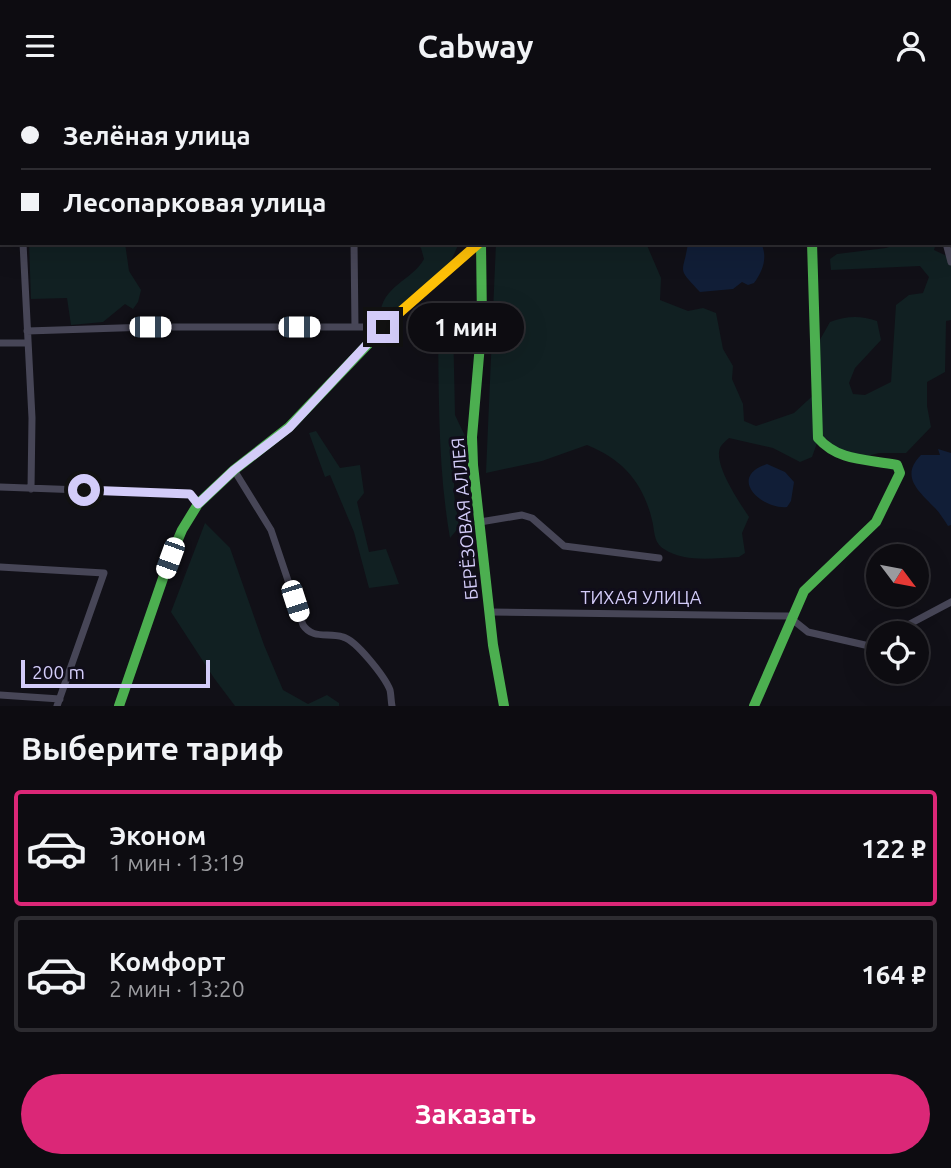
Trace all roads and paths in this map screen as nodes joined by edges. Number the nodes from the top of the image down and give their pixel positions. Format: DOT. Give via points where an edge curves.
graph roads {
  1 [pos="23,245"];
  2 [pos="354,245"];
  3 [pos="478,245"];
  4 [pos="480,245"];
  5 [pos="812,245"];
  6 [pos="947,245"];
  7 [pos="951,262"];
  8 [pos="355,327"];
  9 [pos="383,327"];
  10 [pos="27,331"];
  11 [pos="0,343"];
  12 [pos="27,343"];
  13 [pos="234,470"];
  14 [pos="0,487"];
  15 [pos="31,489"];
  16 [pos="198,504"];
  17 [pos="480,522"];
  18 [pos="659,558"];
  19 [pos="0,567"];
  20 [pos="951,602"];
  21 [pos="490,612"];
  22 [pos="792,619"];
  23 [pos="915,621"];
  24 [pos="866,645"];
  25 [pos="0,695"];
  26 [pos="59,702"];
  27 [pos="119,706"];
  28 [pos="392,706"];
  29 [pos="504,706"];
  30 [pos="754,706"];
  1 -- 10 [label="street"];
  2 -- 8 [label="street"];
  3 -- 9 [label="street"];
  4 -- 17 [label="street, БЕРЁЗОВАЯ АЛЛЕЯ" via="482,321 472,437"];
  5 -- 22 [label="street" via="818,438 834,453 851,460 897,465 900,473 876,521 804,591"];
  6 -- 7 [label="street"];
  8 -- 9 [label="street"];
  8 -- 10 [label="street"];
  9 -- 13 [label="street" via="289,428"];
  10 -- 12 [label="street"];
  11 -- 12 [label="street"];
  12 -- 15 [label="street"];
  13 -- 16 [label="street"];
  13 -- 28 [label="street" via="271,530 307,632 337,635 357,644 390,688"];
  14 -- 15 [label="street"];
  15 -- 16 [label="street" via="190,494"];
  16 -- 27 [label="street" via="170,558"];
  17 -- 18 [label="street" via="522,515 564,546"];
  17 -- 21 [label="street, БЕРЁЗОВАЯ АЛЛЕЯ"];
  19 -- 26 [label="street" via="104,573"];
  20 -- 23 [label="street"];
  21 -- 22 [label="street, ТИХАЯ УЛИЦА" via="753,614"];
  21 -- 29 [label="street, БЕРЁЗОВАЯ АЛЛЕЯ"];
  22 -- 24 [label="street" via="808,632"];
  22 -- 30 [label="street"];
  25 -- 26 [label="street"];
}
